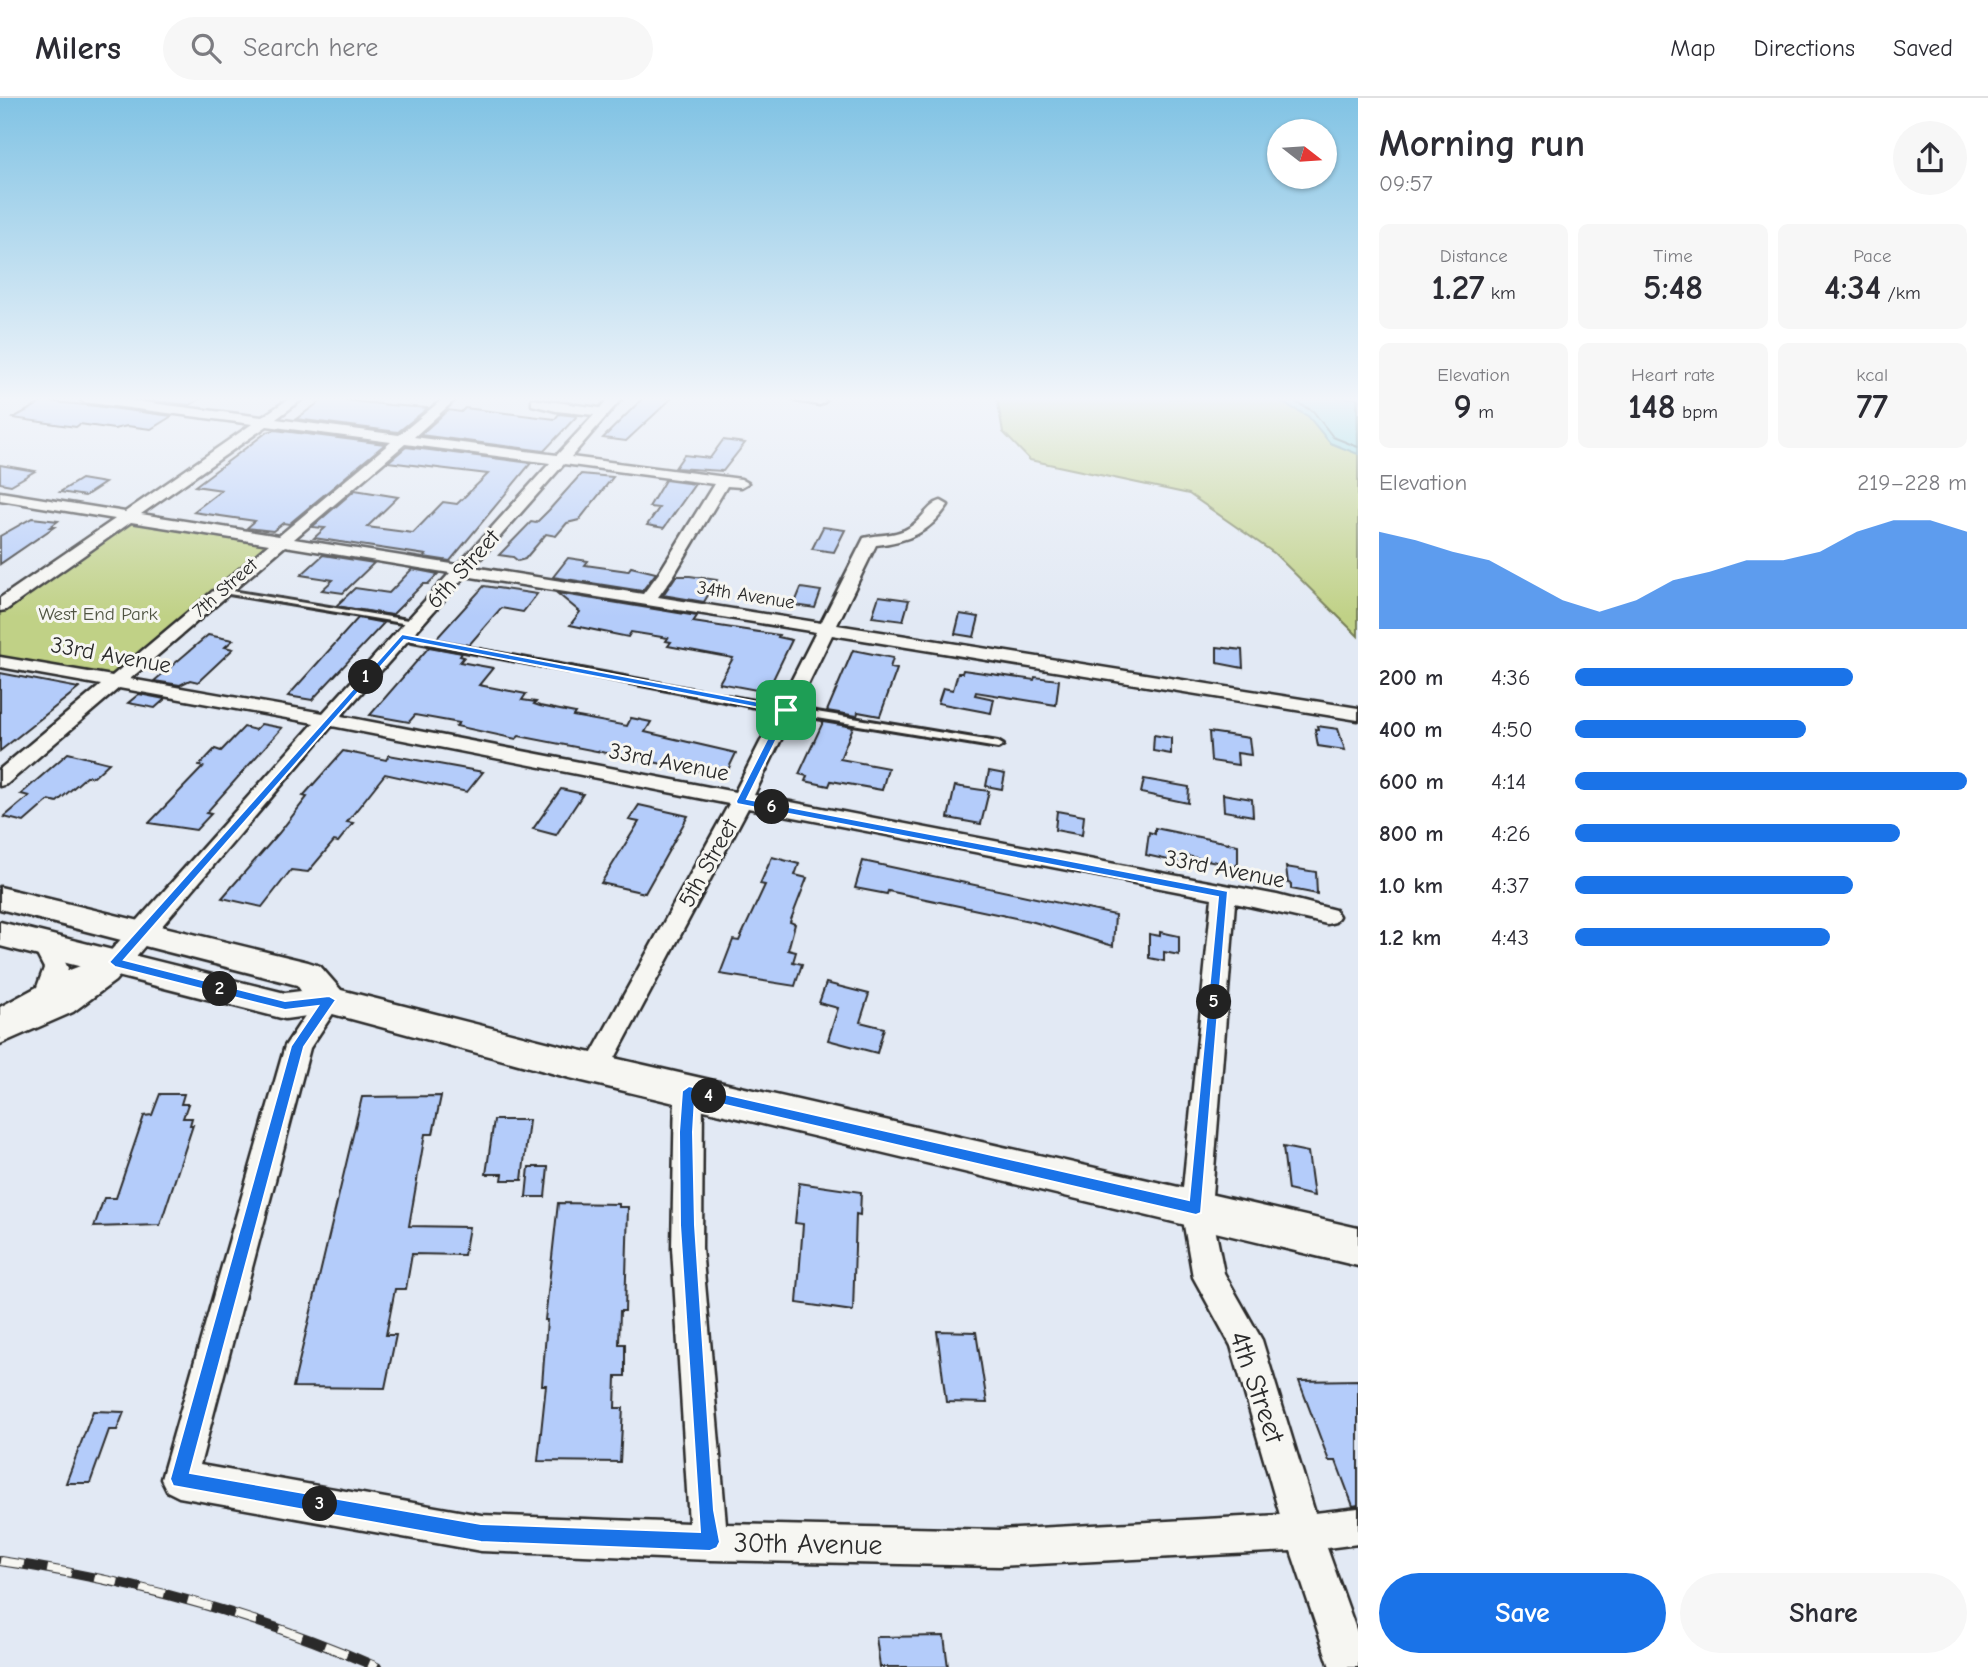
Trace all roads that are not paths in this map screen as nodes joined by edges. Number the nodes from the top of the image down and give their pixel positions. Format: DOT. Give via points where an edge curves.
graph roads {
  1 [pos="192,471"];
  2 [pos="363,471"];
  3 [pos="551,471"];
  4 [pos="643,471"];
  5 [pos="723,481"];
  6 [pos="741,483"];
  7 [pos="0,496"];
  8 [pos="941,505"];
  9 [pos="127,517"];
  10 [pos="277,543"];
  11 [pos="460,571"];
  12 [pos="223,591"];
  13 [pos="646,601"];
  14 [pos="1,604"];
  15 [pos="826,628"];
  16 [pos="408,630"];
  17 [pos="0,662"];
  18 [pos="119,681"];
  19 [pos="786,710"];
  20 [pos="1358,715"];
  21 [pos="327,720"];
  22 [pos="998,745"];
  23 [pos="0,780"];
  24 [pos="741,801"];
  25 [pos="1224,894"];
  26 [pos="0,898"];
  27 [pos="1327,916"];
  28 [pos="142,933"];
  29 [pos="0,934"];
  30 [pos="44,945"];
  31 [pos="115,962"];
  32 [pos="47,995"];
  33 [pos="329,1000"];
  34 [pos="0,1018"];
  35 [pos="0,1034"];
  36 [pos="596,1069"];
  37 [pos="689,1091"];
  38 [pos="1196,1208"];
  39 [pos="1358,1247"];
  40 [pos="179,1479"];
  41 [pos="1358,1526"];
  42 [pos="1303,1532"];
  43 [pos="710,1542"];
  44 [pos="1350,1667"];
  1 -- 9 [label="street"];
  2 -- 10 [label="street, 7th Street"];
  3 -- 11 [label="street, 6th Street"];
  4 -- 5 [label="street"];
  5 -- 6 [label="street"];
  5 -- 13 [label="street"];
  7 -- 9 [label="street, 34th Avenue"];
  8 -- 15 [label="street, 5th Street" via="915,533 870,541"];
  9 -- 10 [label="street, 34th Avenue"];
  9 -- 14 [label="street"];
  10 -- 11 [label="street, 34th Avenue"];
  10 -- 12 [label="street, 7th Street"];
  11 -- 13 [label="street, 34th Avenue"];
  11 -- 16 [label="street, 6th Street"];
  12 -- 16 [label="lane"];
  12 -- 18 [label="street, 7th Street"];
  13 -- 15 [label="street, 34th Avenue"];
  15 -- 19 [label="street, 5th Street"];
  15 -- 20 [label="street, 34th Avenue"];
  16 -- 19 [label="lane"];
  16 -- 21 [label="street, 6th Street"];
  17 -- 18 [label="street, 33rd Avenue"];
  18 -- 21 [label="street, 33rd Avenue"];
  18 -- 23 [label="street, 7th Street"];
  19 -- 22 [label="lane"];
  19 -- 24 [label="street, 5th Street"];
  21 -- 24 [label="street, 33rd Avenue"];
  21 -- 28 [label="street, 6th Street"];
  24 -- 25 [label="street, 33rd Avenue"];
  24 -- 36 [label="street, 5th Street"];
  25 -- 27 [label="street, 33rd Avenue"];
  25 -- 38 [label="street, 4th Street"];
  26 -- 28 [label="main road"];
  28 -- 31 [label="street, 6th Street"];
  28 -- 33 [label="main road" via="308,975"];
  29 -- 30 [label="main road"];
  30 -- 31 [label="main road"];
  30 -- 32 [label="street" via="56,968"];
  31 -- 32 [label="street" via="83,973"];
  31 -- 33 [label="main road" via="285,1006"];
  31 -- 35 [label="street" via="107,976 62,1005"];
  32 -- 34 [label="street"];
  33 -- 36 [label="main road"];
  33 -- 40 [label="street" via="298,1046"];
  36 -- 37 [label="main road"];
  37 -- 38 [label="main road"];
  37 -- 43 [label="street" via="687,1225"];
  38 -- 39 [label="main road"];
  38 -- 42 [label="street, 4th Street" via="1209,1277 1246,1340"];
  40 -- 43 [label="street, 30th Avenue" via="481,1533"];
  41 -- 42 [label="street, 30th Avenue"];
  42 -- 43 [label="street, 30th Avenue" via="999,1548"];
  42 -- 44 [label="street, 4th Street"];
}
